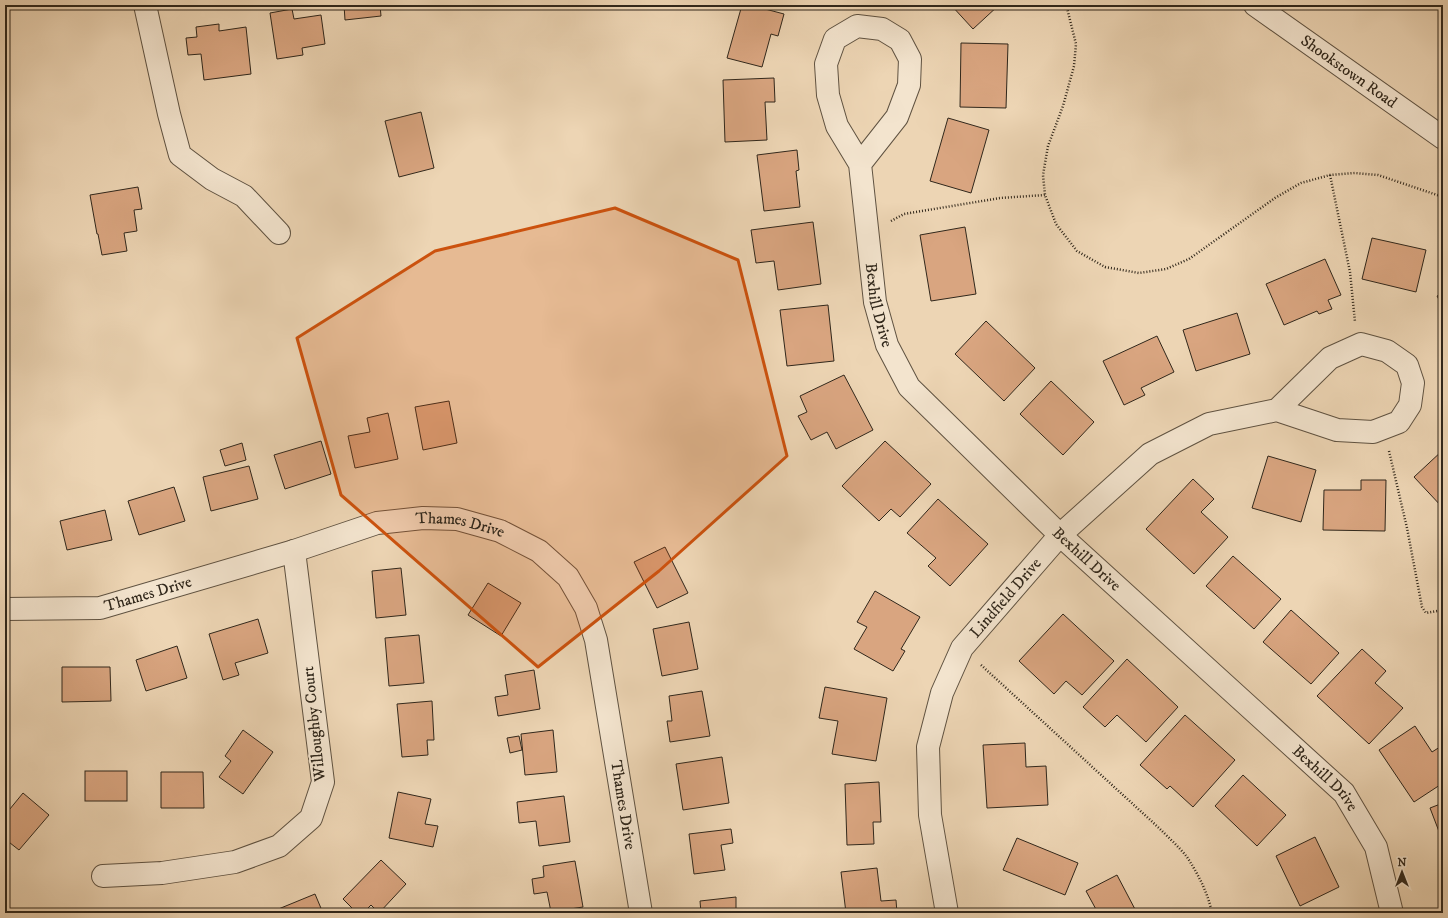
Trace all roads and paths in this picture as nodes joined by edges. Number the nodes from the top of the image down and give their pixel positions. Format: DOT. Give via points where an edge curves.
graph roads {
  1 [pos="145,5"];
  2 [pos="1065,5"];
  3 [pos="1255,5"];
  4 [pos="1443,138"];
  5 [pos="860,164"];
  6 [pos="1330,175"];
  7 [pos="1045,195"];
  8 [pos="1443,197"];
  9 [pos="279,233"];
  10 [pos="868,233"];
  11 [pos="1361,344"];
  12 [pos="1276,410"];
  13 [pos="1385,428"];
  14 [pos="1060,535"];
  15 [pos="294,552"];
  16 [pos="5,609"];
  17 [pos="1443,610"];
  18 [pos="962,648"];
  19 [pos="103,876"];
  20 [pos="641,913"];
  21 [pos="947,913"];
  22 [pos="1212,913"];
  23 [pos="1392,913"];
  1 -- 9 [label="street" via="180,155 212,179 244,196"];
  2 -- 7 [label="path" via="1076,44 1074,66 1048,146 1043,174"];
  3 -- 4 [label="street, Shookstown Road"];
  5 -- 5 [label="street, Bexhill Drive" via="897,117 909,85 910,60 900,40 882,29 857,26 835,39 826,64 828,94 837,126"];
  5 -- 10 [label="street, Bexhill Drive"];
  6 -- 7 [label="path" via="1300,183 1189,259 1166,269 1139,273 1105,267 1077,251 1056,224"];
  6 -- 8 [label="path" via="1378,174"];
  6 -- 11 [label="path" via="1350,272 1356,330"];
  7 -- 10 [label="path" via="1000,198 904,214"];
  10 -- 14 [label="street, Bexhill Drive" via="874,302 887,345 909,387"];
  11 -- 12 [label="street" via="1330,358"];
  11 -- 13 [label="street, Lindfield Drive" via="1387,351 1407,365 1413,383 1410,406 1399,422"];
  12 -- 13 [label="street, Lindfield Drive" via="1337,430 1374,432"];
  12 -- 14 [label="street, Lindfield Drive" via="1209,424 1150,454"];
  13 -- 17 [label="path" via="1422,607 1426,612"];
  14 -- 18 [label="street, Lindfield Drive"];
  14 -- 23 [label="street, Bexhill Drive" via="1344,793 1376,847"];
  15 -- 16 [label="street, Thames Drive" via="100,608"];
  15 -- 19 [label="street, Willoughby Court" via="323,782 311,818 279,846 235,862 162,873"];
  15 -- 20 [label="street, Thames Drive" via="376,523 423,518 457,519 500,531 539,551 568,577 586,608 596,640"];
  18 -- 21 [label="street, Lindfield Drive" via="942,692 928,747 930,815"];
  18 -- 22 [label="path" via="1159,828 1186,857 1203,886"];
}
